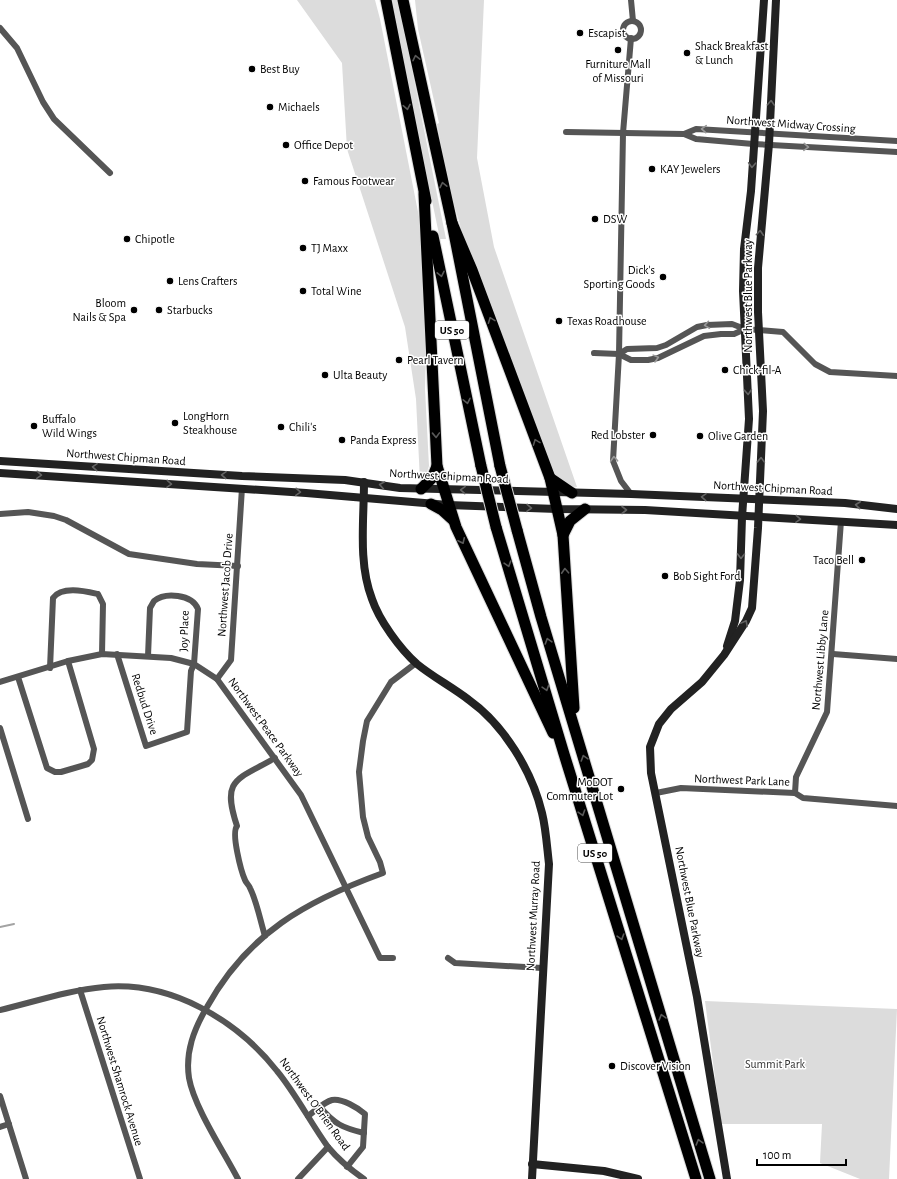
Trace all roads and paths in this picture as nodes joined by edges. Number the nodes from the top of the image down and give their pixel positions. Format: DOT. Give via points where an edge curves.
graph roads {
  1 [pos="386,0"];
  2 [pos="631,0"];
  3 [pos="764,0"];
  4 [pos="776,0"];
  5 [pos="405,3"];
  6 [pos="633,21"];
  7 [pos="0,28"];
  8 [pos="631,38"];
  9 [pos="566,132"];
  10 [pos="754,132"];
  11 [pos="623,133"];
  12 [pos="684,134"];
  13 [pos="769,134"];
  14 [pos="897,141"];
  15 [pos="754,144"];
  16 [pos="769,144"];
  17 [pos="897,152"];
  18 [pos="110,173"];
  19 [pos="424,194"];
  20 [pos="452,223"];
  21 [pos="744,330"];
  22 [pos="759,330"];
  23 [pos="594,354"];
  24 [pos="619,354"];
  25 [pos="897,376"];
  26 [pos="0,460"];
  27 [pos="10,461"];
  28 [pos="0,466"];
  29 [pos="437,466"];
  30 [pos="0,473"];
  31 [pos="264,477"];
  32 [pos="550,478"];
  33 [pos="364,482"];
  34 [pos="242,488"];
  35 [pos="421,489"];
  36 [pos="444,489"];
  37 [pos="552,493"];
  38 [pos="572,493"];
  39 [pos="631,494"];
  40 [pos="364,497"];
  41 [pos="743,499"];
  42 [pos="759,499"];
  43 [pos="431,504"];
  44 [pos="448,505"];
  45 [pos="557,509"];
  46 [pos="584,509"];
  47 [pos="897,509"];
  48 [pos="0,514"];
  49 [pos="742,517"];
  50 [pos="759,518"];
  51 [pos="454,520"];
  52 [pos="841,521"];
  53 [pos="897,525"];
  54 [pos="563,535"];
  55 [pos="238,566"];
  56 [pos="102,654"];
  57 [pos="117,654"];
  58 [pos="833,654"];
  59 [pos="148,656"];
  60 [pos="724,656"];
  61 [pos="897,658"];
  62 [pos="68,661"];
  63 [pos="416,663"];
  64 [pos="194,664"];
  65 [pos="50,668"];
  66 [pos="18,677"];
  67 [pos="217,679"];
  68 [pos="0,682"];
  69 [pos="0,728"];
  70 [pos="576,732"];
  71 [pos="564,754"];
  72 [pos="275,758"];
  73 [pos="656,793"];
  74 [pos="795,793"];
  75 [pos="897,806"];
  76 [pos="28,819"];
  77 [pos="345,887"];
  78 [pos="264,936"];
  79 [pos="392,958"];
  80 [pos="448,958"];
  81 [pos="542,968"];
  82 [pos="80,990"];
  83 [pos="205,1009"];
  84 [pos="0,1010"];
  85 [pos="0,1096"];
  86 [pos="320,1107"];
  87 [pos="308,1116"];
  88 [pos="9,1124"];
  89 [pos="0,1126"];
  90 [pos="364,1133"];
  91 [pos="328,1147"];
  92 [pos="532,1164"];
  93 [pos="347,1167"];
  94 [pos="26,1179"];
  95 [pos="140,1179"];
  96 [pos="238,1179"];
  97 [pos="298,1179"];
  98 [pos="364,1179"];
  99 [pos="532,1179"];
  100 [pos="638,1179"];
  101 [pos="696,1179"];
  102 [pos="710,1179"];
  103 [pos="727,1179"];
  1 -- 19 [label="highway, US 50, one-way"];
  2 -- 6 [label="street"];
  3 -- 10 [label="street, Northwest Blue Parkway"];
  13 -- 4 [label="street, Northwest Blue Parkway, one-way"];
  20 -- 5 [label="highway, US 50, one-way"];
  6 -- 8 [label="street" via="640,29 639,35"];
  6 -- 8 [label="street" via="628,22 623,29 624,34"];
  7 -- 18 [label="street" via="17,48 54,119"];
  8 -- 11 [label="street"];
  9 -- 11 [label="street, Northwest Midway Crossing"];
  10 -- 12 [label="street, Northwest Midway Crossing, one-way" via="696,129"];
  10 -- 13 [label="street, Northwest Midway Crossing"];
  10 -- 15 [label="street, Northwest Blue Parkway"];
  11 -- 12 [label="street, Northwest Midway Crossing"];
  11 -- 24 [label="street"];
  12 -- 15 [label="street, Northwest Midway Crossing" via="696,139"];
  13 -- 14 [label="street, Northwest Midway Crossing"];
  13 -- 16 [label="street, Northwest Blue Parkway"];
  15 -- 16 [label="street, Northwest Midway Crossing"];
  15 -- 21 [label="street, Northwest Blue Parkway, one-way" via="744,249"];
  16 -- 17 [label="street, Northwest Midway Crossing, one-way"];
  22 -- 16 [label="street, Northwest Blue Parkway, one-way" via="758,268"];
  19 -- 29 [label="highway, one-way"];
  19 -- 71 [label="highway, US 50, one-way, bridge" via="496,527"];
  32 -- 20 [label="highway, one-way"];
  70 -- 20 [label="highway, US 50, one-way, bridge" via="541,617 500,466"];
  21 -- 22 [label="street"];
  24 -- 21 [label="street, one-way" via="630,360 658,358 704,336 734,334"];
  21 -- 24 [label="street, one-way" via="732,324 696,327 666,345 645,350 627,349"];
  21 -- 41 [label="street, Northwest Blue Parkway, one-way" via="749,419"];
  22 -- 25 [label="street" via="783,332 815,364 830,372"];
  42 -- 22 [label="street, Northwest Blue Parkway, one-way" via="763,411"];
  23 -- 24 [label="street"];
  39 -- 24 [label="street, one-way" via="621,481 613,461"];
  26 -- 27 [label="street, Northwest Chipman Road"];
  27 -- 28 [label="street"];
  31 -- 27 [label="street, Northwest Chipman Road, one-way"];
  29 -- 35 [label="highway" via="432,478"];
  29 -- 36 [label="highway"];
  30 -- 34 [label="street, Northwest Chipman Road, one-way"];
  31 -- 33 [label="street, Northwest Chipman Road"];
  31 -- 34 [label="street" via="248,482"];
  32 -- 37 [label="highway"];
  32 -- 38 [label="highway"];
  35 -- 33 [label="street, Northwest Chipman Road, one-way"];
  33 -- 40 [label="street, Northwest Murray Road"];
  34 -- 40 [label="street, Northwest Chipman Road, one-way"];
  34 -- 55 [label="street, Northwest Jacob Drive"];
  35 -- 36 [label="street, Northwest Chipman Road"];
  37 -- 36 [label="street, Northwest Chipman Road, one-way"];
  36 -- 44 [label="highway"];
  37 -- 38 [label="street, Northwest Chipman Road"];
  37 -- 45 [label="highway"];
  38 -- 39 [label="street, Northwest Chipman Road"];
  41 -- 39 [label="street, Northwest Chipman Road, one-way"];
  40 -- 43 [label="street, Northwest Chipman Road"];
  40 -- 63 [label="street, Northwest Murray Road" via="363,555 372,601 392,637"];
  41 -- 42 [label="street, Northwest Chipman Road"];
  41 -- 49 [label="street, Northwest Blue Parkway"];
  47 -- 42 [label="street, Northwest Chipman Road, one-way" via="845,503"];
  42 -- 50 [label="street, Northwest Blue Parkway"];
  43 -- 44 [label="street, Northwest Chipman Road"];
  43 -- 51 [label="highway"];
  44 -- 45 [label="street, Northwest Chipman Road, one-way"];
  44 -- 51 [label="highway"];
  45 -- 46 [label="street, Northwest Chipman Road"];
  45 -- 54 [label="highway"];
  46 -- 49 [label="street, Northwest Chipman Road, one-way" via="645,510"];
  46 -- 54 [label="highway" via="570,521"];
  48 -- 55 [label="street" via="28,512 54,516 129,554 197,564"];
  49 -- 50 [label="street, Northwest Chipman Road"];
  49 -- 60 [label="street, Northwest Blue Parkway, one-way" via="738,602"];
  50 -- 52 [label="street, Northwest Chipman Road, one-way"];
  60 -- 50 [label="street, Northwest Blue Parkway, one-way" via="752,608"];
  51 -- 71 [label="highway, one-way"];
  52 -- 53 [label="street, Northwest Chipman Road"];
  52 -- 58 [label="street, Northwest Libby Lane"];
  70 -- 54 [label="highway, one-way"];
  55 -- 67 [label="street, Northwest Jacob Drive" via="231,660"];
  56 -- 57 [label="street, Northwest Peace Parkway"];
  56 -- 62 [label="street, Northwest Peace Parkway"];
  56 -- 65 [label="street" via="103,604 98,594 63,591 53,598"];
  57 -- 59 [label="street, Northwest Peace Parkway"];
  57 -- 64 [label="street, Redbud Drive" via="146,746 187,732 191,671"];
  58 -- 61 [label="street"];
  58 -- 74 [label="street, Northwest Libby Lane" via="827,712 796,777"];
  59 -- 64 [label="street, Northwest Peace Parkway"];
  59 -- 64 [label="street, Joy Place" via="151,604 164,596 185,598 193,602 198,609"];
  60 -- 73 [label="street, Northwest Blue Parkway" via="702,682 671,709 659,724 650,748"];
  62 -- 65 [label="street, Northwest Peace Parkway"];
  62 -- 66 [label="street" via="94,749 92,760 88,764 61,772 47,768"];
  63 -- 77 [label="street" via="391,682 367,721 363,742 359,772 363,817 368,837 383,873"];
  63 -- 81 [label="street, Northwest Murray Road" via="470,700 490,718 513,748 536,792 549,864"];
  64 -- 67 [label="street, Northwest Peace Parkway"];
  65 -- 66 [label="street, Northwest Peace Parkway"];
  66 -- 68 [label="street, Northwest Peace Parkway"];
  67 -- 72 [label="street, Northwest Peace Parkway"];
  69 -- 76 [label="street"];
  102 -- 70 [label="highway, US 50, one-way"];
  71 -- 101 [label="highway, US 50, one-way"];
  72 -- 77 [label="street, Northwest Peace Parkway" via="301,795"];
  72 -- 78 [label="street" via="240,778 232,785 230,792 237,826 234,829 234,836 245,880 250,887"];
  73 -- 74 [label="street, Northwest Park Lane" via="681,788"];
  73 -- 103 [label="street, Northwest Blue Parkway" via="697,997"];
  74 -- 75 [label="street, Northwest Park Lane" via="803,798"];
  77 -- 78 [label="street" via="288,917"];
  77 -- 79 [label="street, Northwest Peace Parkway" via="380,958"];
  78 -- 83 [label="street" via="246,952 229,973"];
  80 -- 81 [label="street" via="455,963"];
  81 -- 92 [label="street, Northwest Murray Road"];
  82 -- 83 [label="street, Northwest O'Brien Road" via="105,987 144,989 170,995"];
  82 -- 84 [label="street, Northwest O'Brien Road"];
  82 -- 95 [label="street, Northwest Shamrock Avenue"];
  83 -- 87 [label="street, Northwest O'Brien Road" via="250,1041 278,1071"];
  83 -- 96 [label="street" via="193,1032 189,1052 189,1079 200,1107"];
  85 -- 88 [label="street"];
  86 -- 87 [label="street"];
  86 -- 90 [label="street" via="342,1127"];
  86 -- 90 [label="street" via="332,1100 339,1100 360,1110 365,1114"];
  87 -- 91 [label="street, Northwest O'Brien Road"];
  88 -- 89 [label="street"];
  88 -- 94 [label="street"];
  90 -- 93 [label="street" via="363,1147"];
  91 -- 93 [label="street, Northwest O'Brien Road"];
  91 -- 97 [label="street"];
  92 -- 99 [label="street, Northwest Murray Road"];
  92 -- 100 [label="street" via="604,1171"];
  93 -- 98 [label="street, Northwest O'Brien Road"];
}
